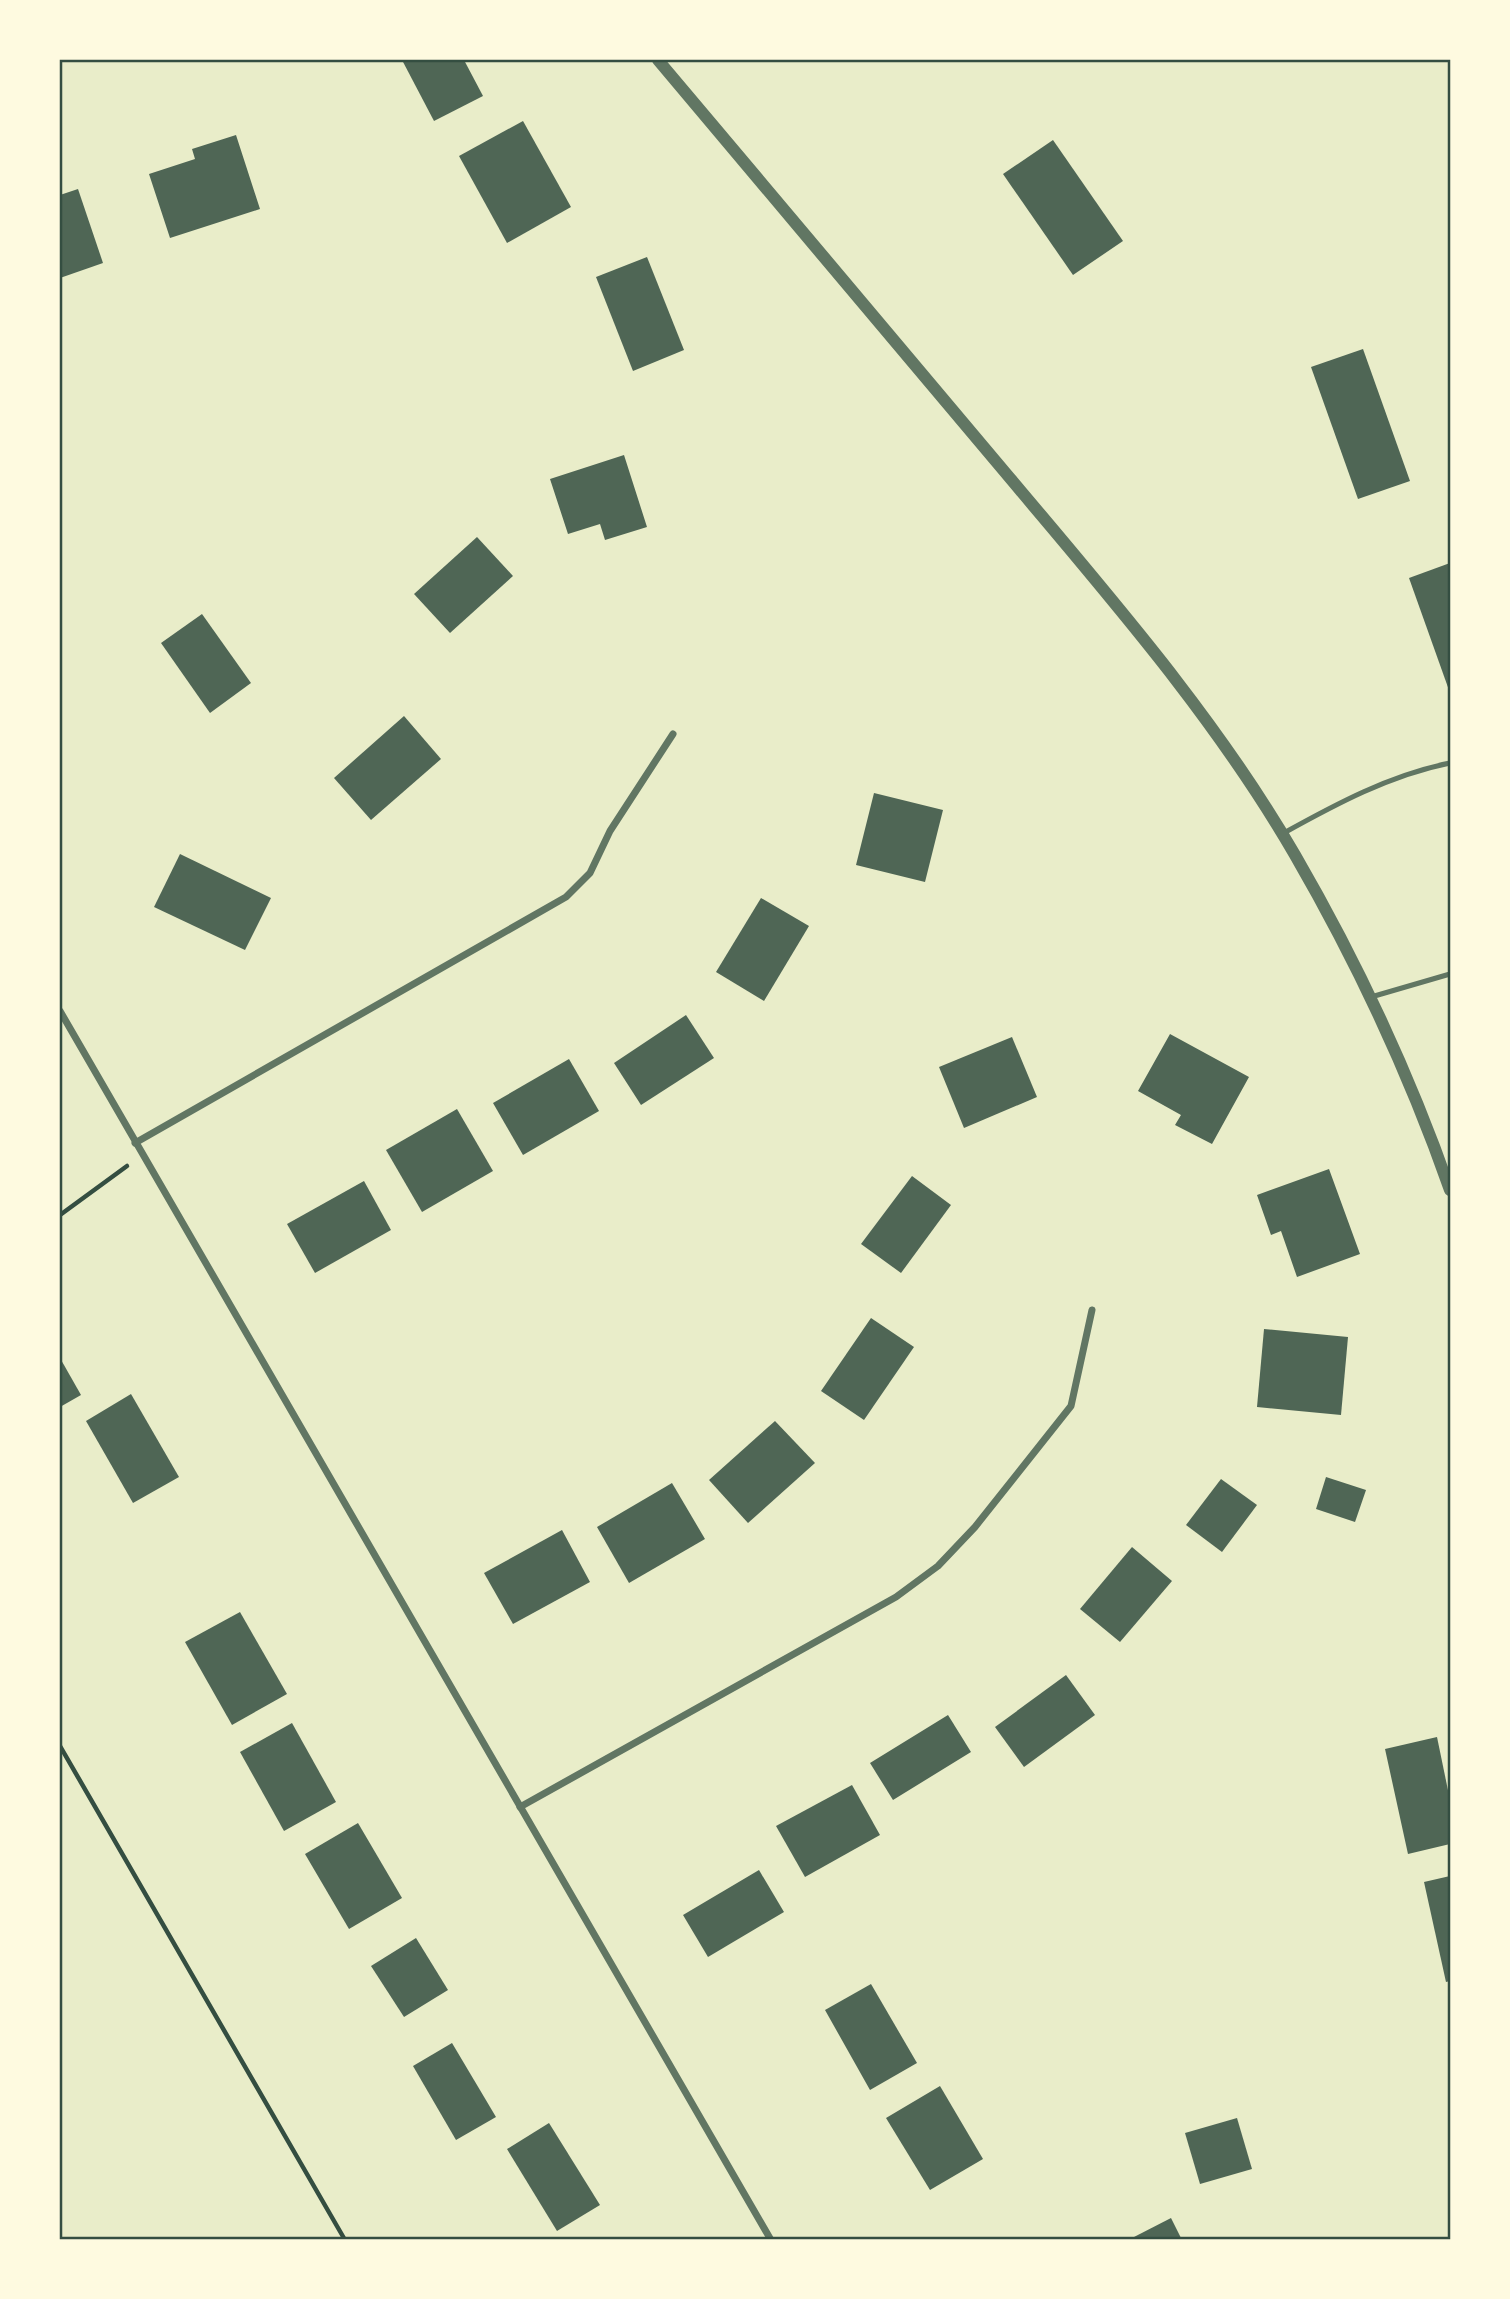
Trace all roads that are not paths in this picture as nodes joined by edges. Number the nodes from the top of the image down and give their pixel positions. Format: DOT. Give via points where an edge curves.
graph roads {
  1 [pos="657,60"];
  2 [pos="673,734"];
  3 [pos="1451,763"];
  4 [pos="1282,834"];
  5 [pos="1451,974"];
  6 [pos="1371,996"];
  7 [pos="60,1011"];
  8 [pos="135,1143"];
  9 [pos="1451,1190"];
  10 [pos="1092,1310"];
  11 [pos="520,1807"];
  12 [pos="771,2239"];
  1 -- 4 [label="street" via="1146,640"];
  2 -- 8 [label="street" via="610,831 590,873 566,897"];
  3 -- 4 [label="lane" via="1419,769 1341,801"];
  4 -- 6 [label="street"];
  5 -- 6 [label="lane"];
  6 -- 9 [label="street" via="1421,1108"];
  7 -- 8 [label="street"];
  8 -- 11 [label="street"];
  10 -- 11 [label="street" via="1071,1406 975,1527 938,1566 896,1597"];
  11 -- 12 [label="street"];
}
